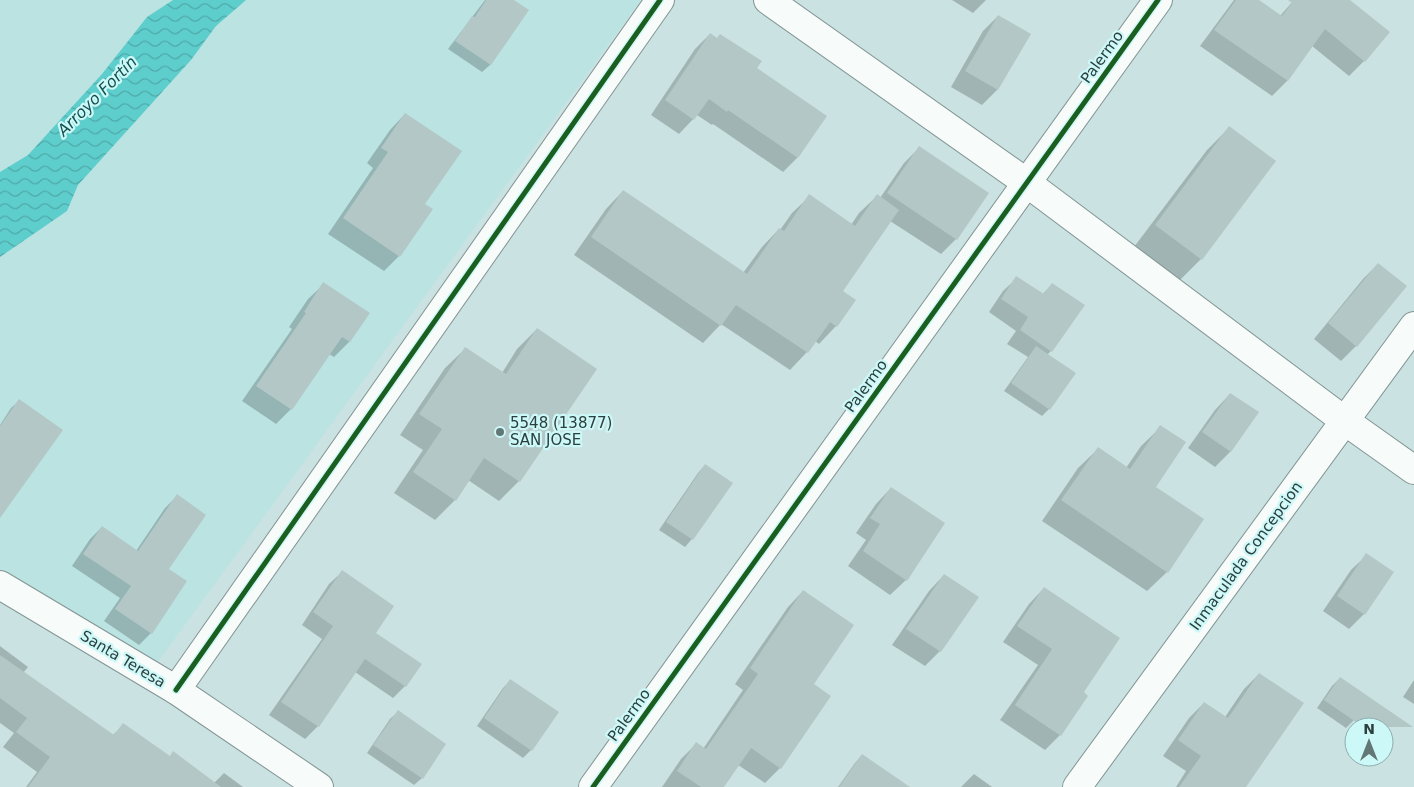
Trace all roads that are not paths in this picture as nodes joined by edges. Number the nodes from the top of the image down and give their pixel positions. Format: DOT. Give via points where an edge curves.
graph roads {
  1 [pos="660,0"];
  2 [pos="768,0"];
  3 [pos="1158,0"];
  4 [pos="1027,183"];
  5 [pos="1414,326"];
  6 [pos="1345,420"];
  7 [pos="1414,470"];
  8 [pos="0,585"];
  9 [pos="176,690"];
  10 [pos="319,787"];
  11 [pos="593,787"];
  12 [pos="1077,787"];
  1 -- 9 [label="street"];
  2 -- 4 [label="street"];
  3 -- 4 [label="street, Palermo"];
  4 -- 6 [label="street"];
  4 -- 11 [label="street, Palermo"];
  5 -- 6 [label="street, Inmaculada Concepcion"];
  6 -- 7 [label="street"];
  6 -- 12 [label="street, Inmaculada Concepcion"];
  8 -- 9 [label="street, Santa Teresa"];
  9 -- 10 [label="street, Santa Teresa"];
}
